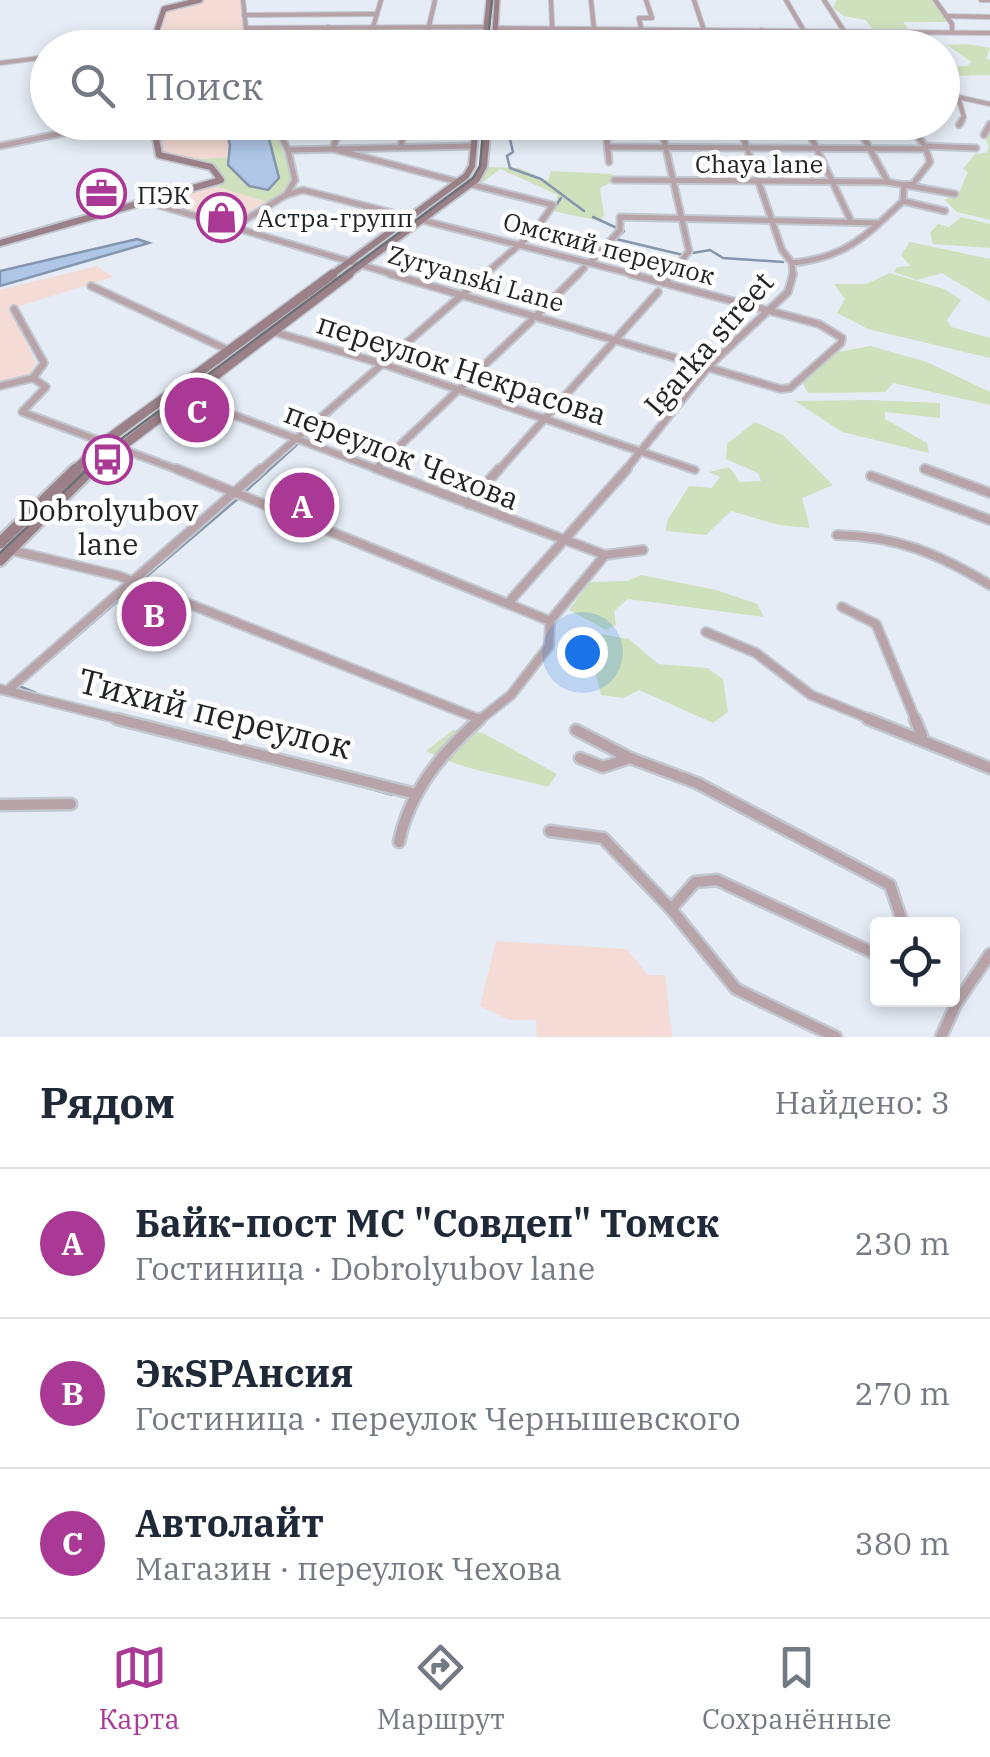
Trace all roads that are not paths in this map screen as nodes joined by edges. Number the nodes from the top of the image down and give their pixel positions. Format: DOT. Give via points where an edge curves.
graph roads {
  1 [pos="200,0"];
  2 [pos="243,0"];
  3 [pos="340,0"];
  4 [pos="382,0"];
  5 [pos="435,0"];
  6 [pos="489,0"];
  7 [pos="497,0"];
  8 [pos="550,0"];
  9 [pos="591,0"];
  10 [pos="646,0"];
  11 [pos="694,0"];
  12 [pos="786,0"];
  13 [pos="824,0"];
  14 [pos="935,0"];
  15 [pos="982,0"];
  16 [pos="990,0"];
  17 [pos="334,14"];
  18 [pos="377,14"];
  19 [pos="244,15"];
  20 [pos="946,16"];
  21 [pos="990,16"];
  22 [pos="328,27"];
  23 [pos="374,27"];
  24 [pos="429,27"];
  25 [pos="246,28"];
  26 [pos="486,28"];
  27 [pos="495,28"];
  28 [pos="552,28"];
  29 [pos="593,29"];
  30 [pos="642,29"];
  31 [pos="703,29"];
  32 [pos="157,30"];
  33 [pos="327,30"];
  34 [pos="373,30"];
  35 [pos="428,30"];
  36 [pos="762,30"];
  37 [pos="803,30"];
  38 [pos="843,30"];
  39 [pos="951,30"];
  40 [pos="960,32"];
  41 [pos="990,33"];
  42 [pos="30,59"];
  43 [pos="0,63"];
  44 [pos="960,97"];
  45 [pos="990,104"];
  46 [pos="990,124"];
  47 [pos="984,134"];
  48 [pos="30,140"];
  49 [pos="156,140"];
  50 [pos="283,140"];
  51 [pos="336,140"];
  52 [pos="402,140"];
  53 [pos="474,140"];
  54 [pos="486,140"];
  55 [pos="608,140"];
  56 [pos="664,140"];
  57 [pos="744,140"];
  58 [pos="812,140"];
  59 [pos="866,140"];
  60 [pos="919,140"];
  61 [pos="401,145"];
  62 [pos="0,146"];
  63 [pos="474,146"];
  64 [pos="333,147"];
  65 [pos="609,147"];
  66 [pos="666,147"];
  67 [pos="747,148"];
  68 [pos="924,148"];
  69 [pos="976,148"];
  70 [pos="816,149"];
  71 [pos="871,149"];
  72 [pos="288,150"];
  73 [pos="609,162"];
  74 [pos="295,180"];
  75 [pos="614,180"];
  76 [pos="673,180"];
  77 [pos="758,180"];
  78 [pos="832,181"];
  79 [pos="888,182"];
  80 [pos="464,183"];
  81 [pos="904,185"];
  82 [pos="303,190"];
  83 [pos="955,194"];
  84 [pos="286,195"];
  85 [pos="903,201"];
  86 [pos="151,203"];
  87 [pos="945,211"];
  88 [pos="409,217"];
  89 [pos="681,217"];
  90 [pos="773,218"];
  91 [pos="850,219"];
  92 [pos="421,220"];
  93 [pos="877,223"];
  94 [pos="232,228"];
  95 [pos="0,242"];
  96 [pos="518,244"];
  97 [pos="347,263"];
  98 [pos="792,263"];
  99 [pos="360,266"];
  100 [pos="587,266"];
  101 [pos="666,283"];
  102 [pos="92,286"];
  103 [pos="658,292"];
  104 [pos="461,294"];
  105 [pos="14,309"];
  106 [pos="768,310"];
  107 [pos="534,318"];
  108 [pos="271,331"];
  109 [pos="616,338"];
  110 [pos="228,350"];
  111 [pos="383,364"];
  112 [pos="709,366"];
  113 [pos="33,378"];
  114 [pos="0,386"];
  115 [pos="790,388"];
  116 [pos="458,390"];
  117 [pos="183,396"];
  118 [pos="546,418"];
  119 [pos="297,439"];
  120 [pos="104,442"];
  121 [pos="117,446"];
  122 [pos="642,450"];
  123 [pos="375,468"];
  124 [pos="924,469"];
  125 [pos="695,470"];
  126 [pos="871,476"];
  127 [pos="238,492"];
  128 [pos="990,492"];
  129 [pos="468,504"];
  130 [pos="990,520"];
  131 [pos="838,535"];
  132 [pos="562,540"];
  133 [pos="0,542"];
  134 [pos="10,550"];
  135 [pos="642,550"];
  136 [pos="605,555"];
  137 [pos="0,560"];
  138 [pos="132,583"];
  139 [pos="990,586"];
  140 [pos="509,602"];
  141 [pos="842,608"];
  142 [pos="550,621"];
  143 [pos="706,632"];
  144 [pos="4,689"];
  145 [pos="478,719"];
  146 [pos="576,730"];
  147 [pos="922,736"];
  148 [pos="580,758"];
  149 [pos="630,758"];
  150 [pos="990,768"];
  151 [pos="416,794"];
  152 [pos="71,804"];
  153 [pos="0,805"];
  154 [pos="550,831"];
  155 [pos="399,842"];
  156 [pos="671,908"];
  157 [pos="902,917"];
  158 [pos="870,951"];
  159 [pos="990,954"];
  160 [pos="960,993"];
  161 [pos="951,1007"];
  162 [pos="836,1037"];
  163 [pos="941,1037"];
  1 -- 32 [label="main road" via="164,9"];
  2 -- 19 [label="street"];
  3 -- 17 [label="street"];
  4 -- 18 [label="street"];
  5 -- 24 [label="street"];
  6 -- 26 [label="main road"];
  7 -- 27 [label="main road"];
  8 -- 28 [label="street"];
  9 -- 29 [label="street"];
  10 -- 30 [label="street" via="652,18 640,18"];
  11 -- 31 [label="street"];
  12 -- 37 [label="street"];
  13 -- 38 [label="street"];
  14 -- 20 [label="street"];
  15 -- 16 [label="street"];
  17 -- 18 [label="street"];
  17 -- 19 [label="street"];
  18 -- 23 [label="street"];
  19 -- 25 [label="street"];
  20 -- 21 [label="street"];
  20 -- 39 [label="street"];
  22 -- 23 [label="street"];
  22 -- 25 [label="street"];
  22 -- 33 [label="street"];
  23 -- 24 [label="street"];
  23 -- 34 [label="street"];
  24 -- 26 [label="street"];
  24 -- 35 [label="street"];
  27 -- 28 [label="street"];
  28 -- 29 [label="street"];
  29 -- 30 [label="street"];
  30 -- 31 [label="street"];
  31 -- 36 [label="street"];
  40 -- 41 [label="street"];
  42 -- 43 [label="street"];
  44 -- 45 [label="street"];
  46 -- 47 [label="street"];
  48 -- 62 [label="street"];
  49 -- 86 [label="main road" via="159,155 211,167 222,180"];
  50 -- 72 [label="street"];
  51 -- 64 [label="street"];
  52 -- 61 [label="street"];
  53 -- 63 [label="main road"];
  54 -- 80 [label="main road" via="482,173"];
  55 -- 65 [label="street"];
  56 -- 66 [label="street"];
  57 -- 67 [label="street"];
  58 -- 70 [label="street"];
  59 -- 71 [label="street"];
  60 -- 68 [label="street"];
  61 -- 63 [label="street"];
  61 -- 64 [label="street"];
  63 -- 80 [label="main road"];
  64 -- 72 [label="street"];
  64 -- 80 [label="street"];
  65 -- 66 [label="street"];
  65 -- 73 [label="street"];
  66 -- 67 [label="street"];
  66 -- 76 [label="street"];
  67 -- 70 [label="street"];
  67 -- 77 [label="street"];
  68 -- 69 [label="street"];
  68 -- 71 [label="street"];
  68 -- 81 [label="street" via="930,162 914,184"];
  70 -- 71 [label="street"];
  70 -- 78 [label="street"];
  71 -- 79 [label="street"];
  72 -- 74 [label="street"];
  74 -- 82 [label="street"];
  74 -- 84 [label="street"];
  75 -- 76 [label="street, Chaya lane"];
  76 -- 77 [label="street, Chaya lane"];
  76 -- 89 [label="street"];
  77 -- 78 [label="street, Chaya lane"];
  77 -- 90 [label="street"];
  78 -- 79 [label="street, Chaya lane"];
  78 -- 91 [label="street"];
  79 -- 81 [label="street, Chaya lane"];
  80 -- 88 [label="main road"];
  80 -- 92 [label="main road"];
  80 -- 96 [label="street" via="553,205"];
  81 -- 83 [label="street, Chaya lane"];
  81 -- 85 [label="street"];
  82 -- 84 [label="street"];
  82 -- 88 [label="street"];
  84 -- 94 [label="street"];
  85 -- 87 [label="street"];
  85 -- 93 [label="street, Igarka street"];
  86 -- 94 [label="street, Zyryanski Lane"];
  86 -- 95 [label="main road"];
  88 -- 97 [label="main road"];
  89 -- 90 [label="street"];
  89 -- 100 [label="street" via="618,217 620,230"];
  89 -- 101 [label="street" via="688,254"];
  90 -- 91 [label="street"];
  90 -- 98 [label="street"];
  91 -- 93 [label="street"];
  92 -- 96 [label="street, Омский переулок"];
  92 -- 99 [label="main road"];
  93 -- 98 [label="street, Igarka street" via="862,240 825,260"];
  94 -- 97 [label="street, Zyryanski Lane"];
  96 -- 100 [label="street, Омский переулок"];
  96 -- 104 [label="street"];
  97 -- 99 [label="street, Zyryanski Lane"];
  97 -- 110 [label="main road"];
  98 -- 106 [label="street, Igarka street" via="788,292"];
  99 -- 104 [label="street, Zyryanski Lane"];
  99 -- 108 [label="main road"];
  100 -- 101 [label="street, Омский переулок"];
  100 -- 107 [label="street"];
  101 -- 106 [label="street, Омский переулок"];
  102 -- 110 [label="street"];
  103 -- 109 [label="street"];
  104 -- 107 [label="street, Zyryanski Lane"];
  104 -- 111 [label="street"];
  105 -- 113 [label="street" via="44,363"];
  106 -- 112 [label="street, Igarka street"];
  106 -- 115 [label="street, Омский переулок" via="842,338"];
  107 -- 109 [label="street, Zyryanski Lane"];
  107 -- 116 [label="street"];
  108 -- 111 [label="street, переулок Некрасова"];
  108 -- 117 [label="main road"];
  109 -- 112 [label="street, Zyryanski Lane"];
  109 -- 118 [label="street"];
  110 -- 120 [label="main road"];
  111 -- 116 [label="street, переулок Некрасова"];
  111 -- 119 [label="street"];
  112 -- 115 [label="street, Zyryanski Lane"];
  112 -- 122 [label="street, Igarka street"];
  113 -- 114 [label="street"];
  113 -- 120 [label="street" via="46,387 22,412"];
  116 -- 118 [label="street, переулок Некрасова"];
  116 -- 123 [label="street"];
  117 -- 119 [label="street, переулок Чехова"];
  117 -- 121 [label="main road"];
  118 -- 122 [label="street, переулок Некрасова"];
  118 -- 129 [label="street"];
  119 -- 123 [label="street, переулок Чехова"];
  119 -- 127 [label="street"];
  120 -- 121 [label="street"];
  120 -- 133 [label="main road"];
  121 -- 127 [label="street"];
  121 -- 134 [label="main road"];
  122 -- 125 [label="street, переулок Некрасова"];
  122 -- 132 [label="street, Igarka street"];
  123 -- 129 [label="street, переулок Чехова"];
  124 -- 128 [label="street"];
  126 -- 130 [label="street"];
  127 -- 138 [label="street"];
  127 -- 140 [label="street"];
  129 -- 132 [label="street, переулок Чехова"];
  131 -- 139 [label="street" via="888,535 931,550"];
  132 -- 136 [label="street, переулок Чехова"];
  132 -- 140 [label="street, Igarka street"];
  134 -- 137 [label="main road"];
  134 -- 138 [label="street"];
  135 -- 136 [label="street"];
  136 -- 142 [label="street"];
  138 -- 144 [label="street"];
  138 -- 145 [label="street"];
  140 -- 142 [label="street"];
  141 -- 147 [label="street" via="876,624"];
  142 -- 145 [label="street" via="549,646 531,658 515,691"];
  143 -- 147 [label="street" via="759,654 809,694"];
  144 -- 151 [label="street, Тихий переулок"];
  145 -- 151 [label="street"];
  146 -- 149 [label="street"];
  147 -- 150 [label="street"];
  148 -- 149 [label="street" via="603,767"];
  149 -- 157 [label="street" via="697,782 890,884"];
  151 -- 155 [label="street"];
  152 -- 153 [label="street"];
  154 -- 156 [label="street" via="603,838"];
  156 -- 158 [label="street" via="694,882 717,880"];
  156 -- 162 [label="street" via="736,989"];
  159 -- 160 [label="street"];
  161 -- 163 [label="street"];
}
